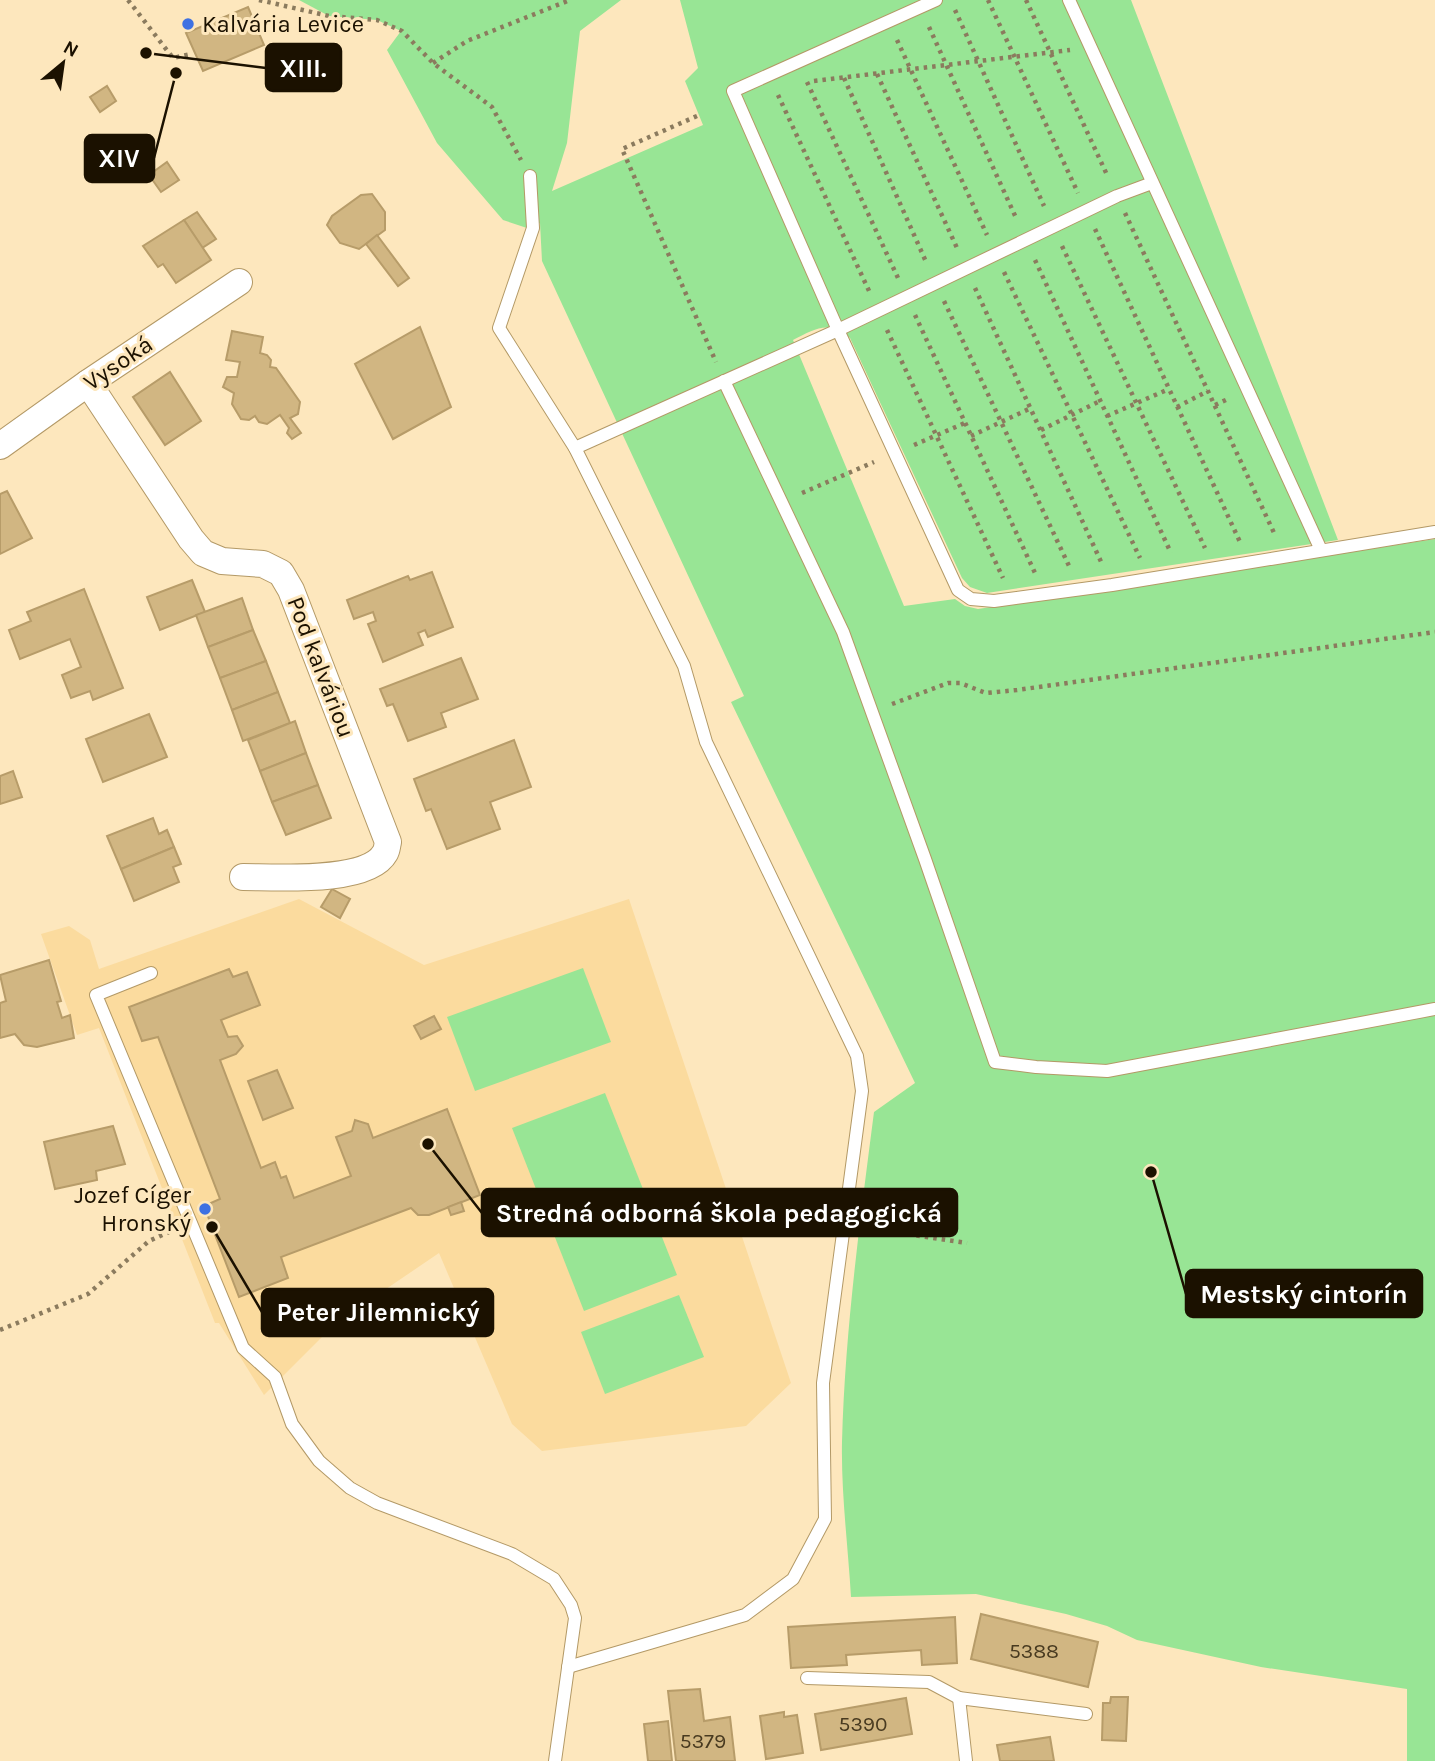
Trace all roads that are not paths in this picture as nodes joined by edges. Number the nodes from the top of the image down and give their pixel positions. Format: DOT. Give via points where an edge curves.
graph roads {
  1 [pos="936,0"];
  2 [pos="1069,0"];
  3 [pos="530,176"];
  4 [pos="1152,183"];
  5 [pos="239,282"];
  6 [pos="838,330"];
  7 [pos="724,381"];
  8 [pos="88,383"];
  9 [pos="0,446"];
  10 [pos="575,448"];
  11 [pos="1435,532"];
  12 [pos="1321,550"];
  13 [pos="243,877"];
  14 [pos="151,973"];
  15 [pos="1435,1009"];
  16 [pos="568,1667"];
  17 [pos="807,1678"];
  18 [pos="959,1698"];
  19 [pos="1086,1714"];
  20 [pos="555,1761"];
  21 [pos="966,1761"];
  1 -- 6 [label="lane" via="733,91"];
  2 -- 4 [label="lane"];
  3 -- 10 [label="lane" via="533,228 499,328"];
  4 -- 6 [label="lane"];
  4 -- 12 [label="lane"];
  5 -- 8 [label="street, Vysoká"];
  6 -- 7 [label="lane"];
  6 -- 12 [label="lane" via="958,590 971,599 994,601 1112,585"];
  7 -- 10 [label="lane"];
  7 -- 15 [label="lane" via="843,632 995,1062 1107,1071"];
  8 -- 9 [label="street, Vysoká"];
  8 -- 13 [label="street, Pod kalváriou" via="203,553 222,561 262,564 281,573 388,842 376,863 337,876"];
  10 -- 16 [label="lane" via="684,666 706,742 857,1056 862,1091 823,1383 825,1519 793,1579 745,1615"];
  11 -- 12 [label="lane"];
  14 -- 16 [label="lane" via="96,995 243,1348 275,1377 292,1424 319,1461 350,1488 377,1503 512,1554 554,1579 575,1618"];
  16 -- 20 [label="lane"];
  17 -- 18 [label="lane" via="929,1682"];
  18 -- 19 [label="lane"];
  18 -- 21 [label="lane"];
}
